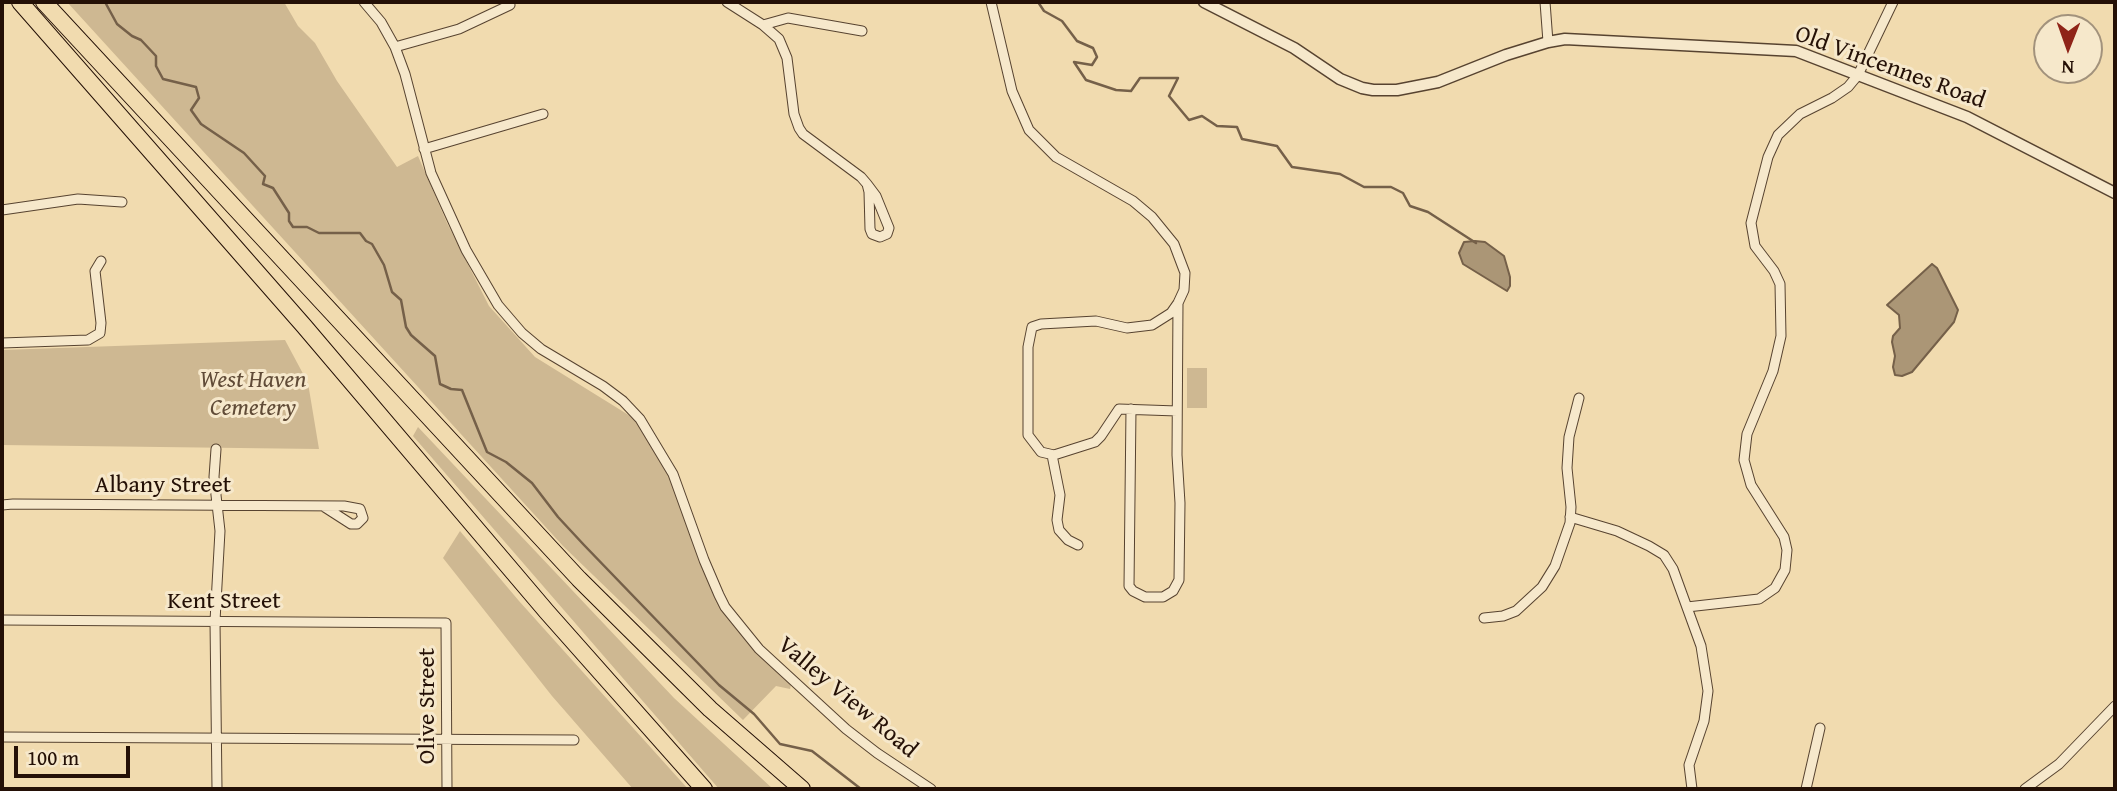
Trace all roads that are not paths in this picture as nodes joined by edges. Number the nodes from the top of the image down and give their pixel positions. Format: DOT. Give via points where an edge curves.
graph roads {
  1 [pos="20,2"];
  2 [pos="44,2"];
  3 [pos="364,2"];
  4 [pos="727,2"];
  5 [pos="991,2"];
  6 [pos="1204,2"];
  7 [pos="1545,2"];
  8 [pos="1894,2"];
  9 [pos="510,5"];
  10 [pos="764,24"];
  11 [pos="862,31"];
  12 [pos="1548,42"];
  13 [pos="395,47"];
  14 [pos="1858,75"];
  15 [pos="543,114"];
  16 [pos="424,149"];
  17 [pos="867,184"];
  18 [pos="2115,193"];
  19 [pos="122,202"];
  20 [pos="2,211"];
  21 [pos="100,261"];
  22 [pos="1178,303"];
  23 [pos="2,343"];
  24 [pos="1578,398"];
  25 [pos="1131,409"];
  26 [pos="1177,411"];
  27 [pos="216,449"];
  28 [pos="1052,455"];
  29 [pos="2,505"];
  30 [pos="217,506"];
  31 [pos="323,506"];
  32 [pos="1570,517"];
  33 [pos="1078,545"];
  34 [pos="1687,607"];
  35 [pos="1484,618"];
  36 [pos="2,620"];
  37 [pos="215,621"];
  38 [pos="446,623"];
  39 [pos="2115,706"];
  40 [pos="1820,728"];
  41 [pos="2,737"];
  42 [pos="217,739"];
  43 [pos="447,740"];
  44 [pos="574,740"];
  45 [pos="217,789"];
  46 [pos="447,789"];
  47 [pos="704,789"];
  48 [pos="802,789"];
  49 [pos="932,789"];
  50 [pos="1692,789"];
  51 [pos="1806,789"];
  52 [pos="2025,789"];
  1 -- 47 [label="highway"];
  2 -- 48 [label="highway" via="604,604 710,709"];
  3 -- 13 [label="street, Valley View Road"];
  4 -- 10 [label="street"];
  5 -- 22 [label="street" via="1012,91 1029,130 1056,157 1133,201 1161,226 1183,263 1185,282"];
  6 -- 12 [label="street, Old Vincennes Road" via="1294,48 1340,79 1373,90 1438,82"];
  7 -- 12 [label="street"];
  8 -- 14 [label="street"];
  9 -- 13 [label="street" via="459,29"];
  10 -- 11 [label="street" via="788,18"];
  10 -- 17 [label="street" via="785,51 799,128"];
  12 -- 14 [label="street, Old Vincennes Road" via="1784,50"];
  13 -- 16 [label="street, Valley View Road"];
  14 -- 18 [label="street, Old Vincennes Road" via="1968,117"];
  14 -- 34 [label="street" via="1844,91 1793,118 1778,135 1751,223 1755,246 1780,284 1781,336 1773,371 1747,434 1744,460 1751,485 1784,537 1785,570 1775,588 1759,599"];
  15 -- 16 [label="street"];
  16 -- 49 [label="street, Valley View Road" via="467,250 498,305 541,349 623,401 654,439 673,474 719,596 741,629 817,705"];
  17 -- 17 [label="street" via="870,229 880,237 888,233 889,226"];
  19 -- 20 [label="street" via="78,199"];
  21 -- 23 [label="street" via="95,271 100,333 88,340"];
  22 -- 26 [label="street"];
  22 -- 28 [label="street" via="1152,325 1134,328 1090,321 1041,324 1030,330 1028,435 1037,448"];
  24 -- 32 [label="street" via="1569,437"];
  25 -- 26 [label="street"];
  25 -- 26 [label="street" via="1128,579 1133,592 1145,597 1168,596 1178,586"];
  25 -- 28 [label="street" via="1119,409 1095,442"];
  27 -- 30 [label="street"];
  28 -- 33 [label="street" via="1060,495 1059,530"];
  29 -- 30 [label="street, Albany Street"];
  30 -- 31 [label="street, Albany Street"];
  30 -- 37 [label="street"];
  32 -- 34 [label="street" via="1617,531 1664,555"];
  32 -- 35 [label="street" via="1555,566 1542,587 1516,611"];
  34 -- 50 [label="street" via="1701,646 1708,691 1704,721 1689,765"];
  36 -- 37 [label="street, Kent Street"];
  37 -- 38 [label="street, Kent Street"];
  37 -- 42 [label="street"];
  38 -- 43 [label="street, Olive Street"];
  39 -- 52 [label="street" via="2059,764"];
  40 -- 51 [label="street"];
  41 -- 42 [label="street"];
  42 -- 43 [label="street"];
  42 -- 45 [label="street"];
  43 -- 44 [label="street"];
  43 -- 46 [label="street, Olive Street"];
}
